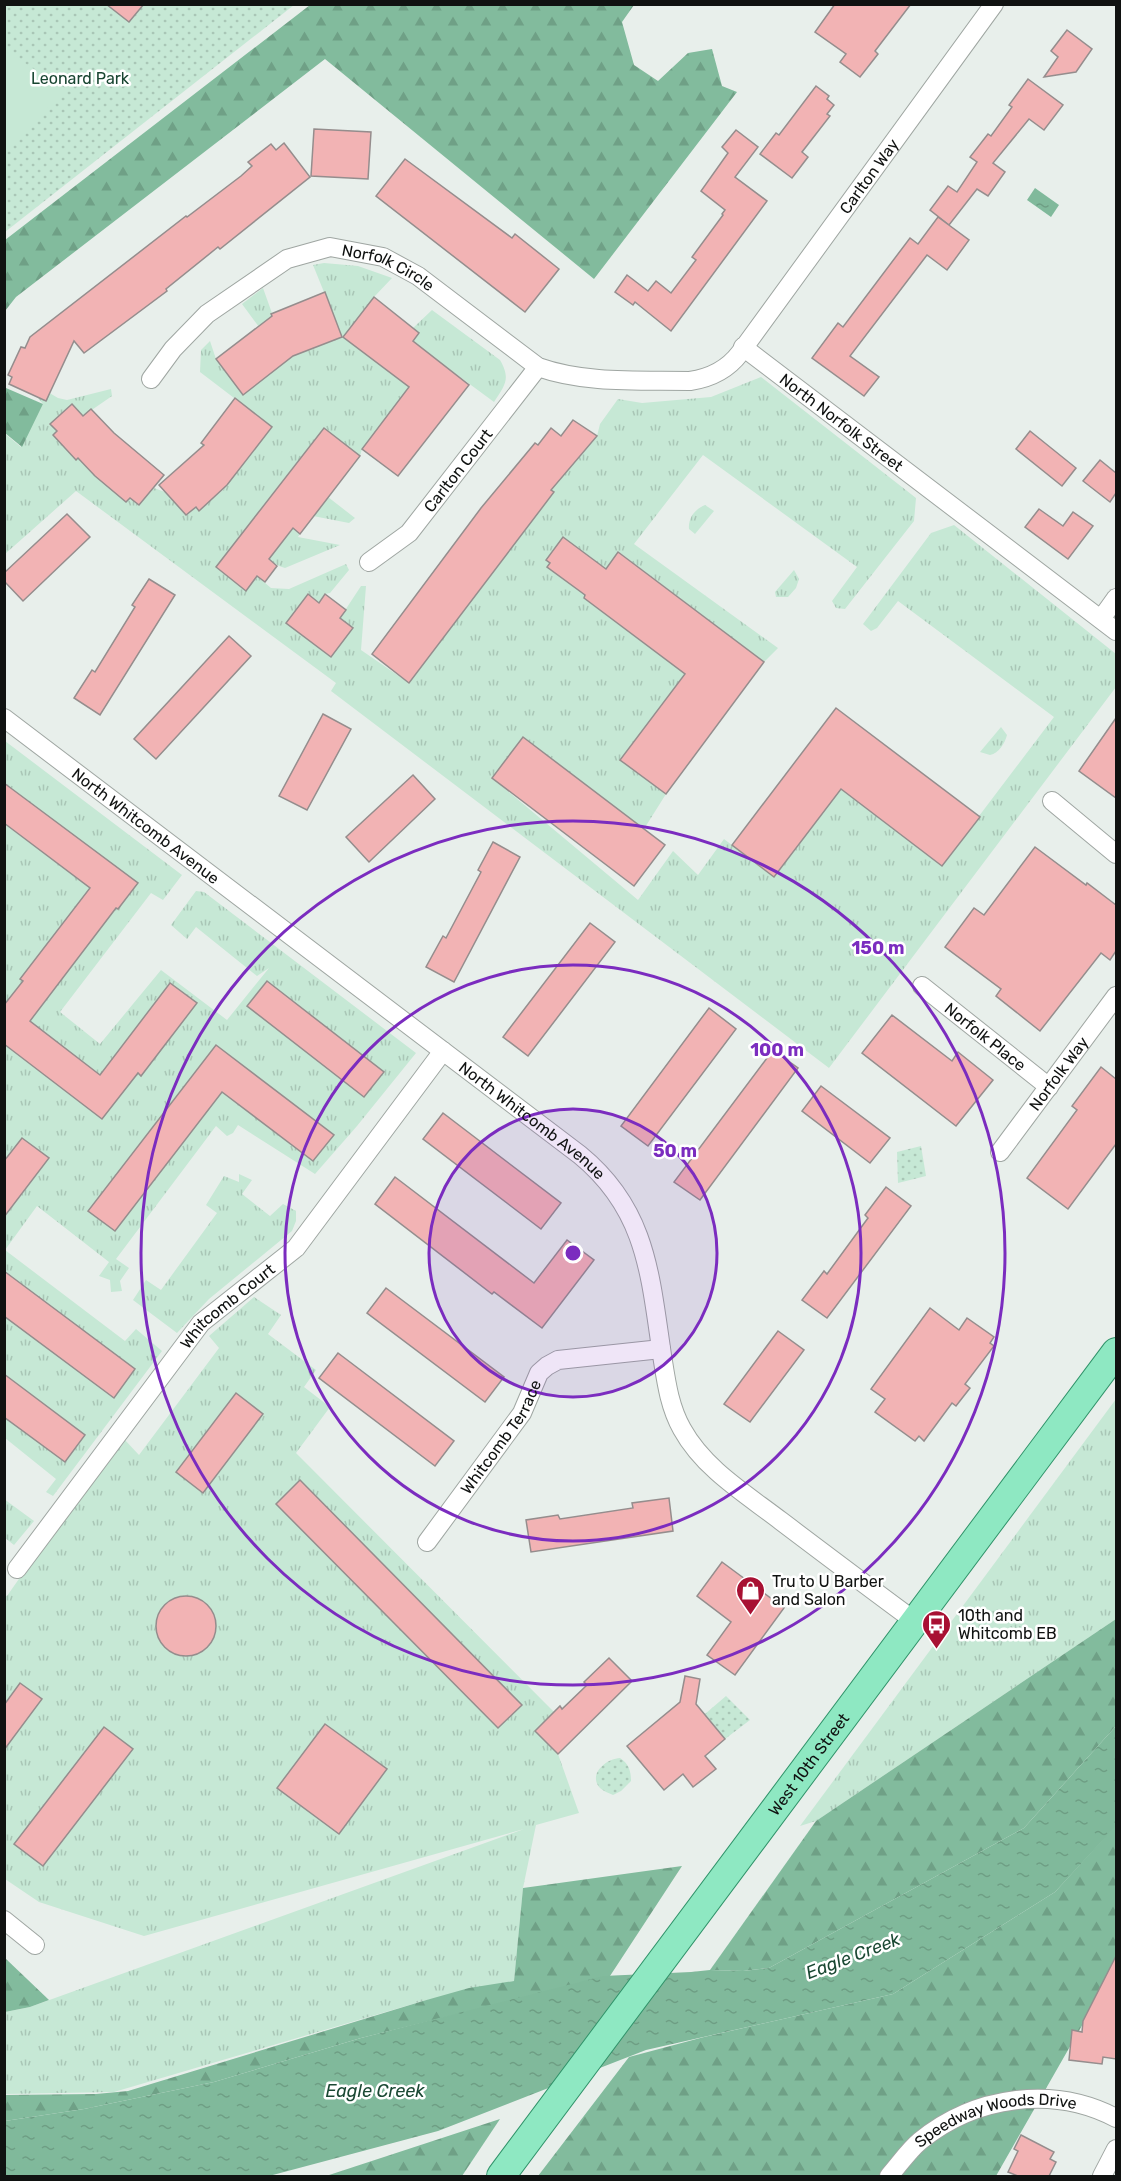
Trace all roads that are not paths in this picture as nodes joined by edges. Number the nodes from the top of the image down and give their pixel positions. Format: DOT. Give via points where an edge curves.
graph roads {
  1 [pos="994,4"];
  2 [pos="743,347"];
  3 [pos="538,367"];
  4 [pos="151,379"];
  5 [pos="369,562"];
  6 [pos="1116,598"];
  7 [pos="1101,619"];
  8 [pos="1116,631"];
  9 [pos="4,718"];
  10 [pos="1052,801"];
  11 [pos="1116,854"];
  12 [pos="922,986"];
  13 [pos="1116,996"];
  14 [pos="443,1051"];
  15 [pos="1049,1087"];
  16 [pos="1000,1152"];
  17 [pos="662,1349"];
  18 [pos="1116,1352"];
  19 [pos="427,1542"];
  20 [pos="17,1569"];
  21 [pos="916,1622"];
  22 [pos="4,1920"];
  23 [pos="35,1945"];
  24 [pos="1116,2118"];
  25 [pos="1116,2149"];
  26 [pos="501,2176"];
  27 [pos="890,2176"];
  28 [pos="1102,2176"];
  1 -- 2 [label="street, Carlton Way"];
  2 -- 3 [label="street" via="721,371 690,381 583,377"];
  2 -- 7 [label="street, North Norfolk Street"];
  3 -- 4 [label="street, Norfolk Circle" via="418,276 383,257 330,247 287,259 207,314"];
  3 -- 5 [label="street, Carlton Court" via="409,533"];
  6 -- 7 [label="street"];
  7 -- 8 [label="street, North Norfolk Street"];
  9 -- 14 [label="street, North Whitcomb Avenue"];
  10 -- 11 [label="street"];
  12 -- 15 [label="street, Norfolk Place"];
  13 -- 15 [label="street, Norfolk Way"];
  14 -- 17 [label="street, North Whitcomb Avenue" via="580,1155 612,1186 642,1242"];
  14 -- 20 [label="street, Whitcomb Court" via="296,1248 201,1323"];
  15 -- 16 [label="street, Norfolk Way"];
  17 -- 19 [label="street, Whitcomb Terrace" via="558,1360 547,1366 539,1374 522,1413"];
  17 -- 21 [label="street, North Whitcomb Avenue" via="674,1412 704,1459"];
  18 -- 21 [label="main road, West 10th Street"];
  21 -- 26 [label="main road, West 10th Street"];
  22 -- 23 [label="street"];
  24 -- 27 [label="street, Speedway Woods Drive" via="1062,2100 1000,2102 935,2130 915,2146"];
  25 -- 28 [label="street"];
}
